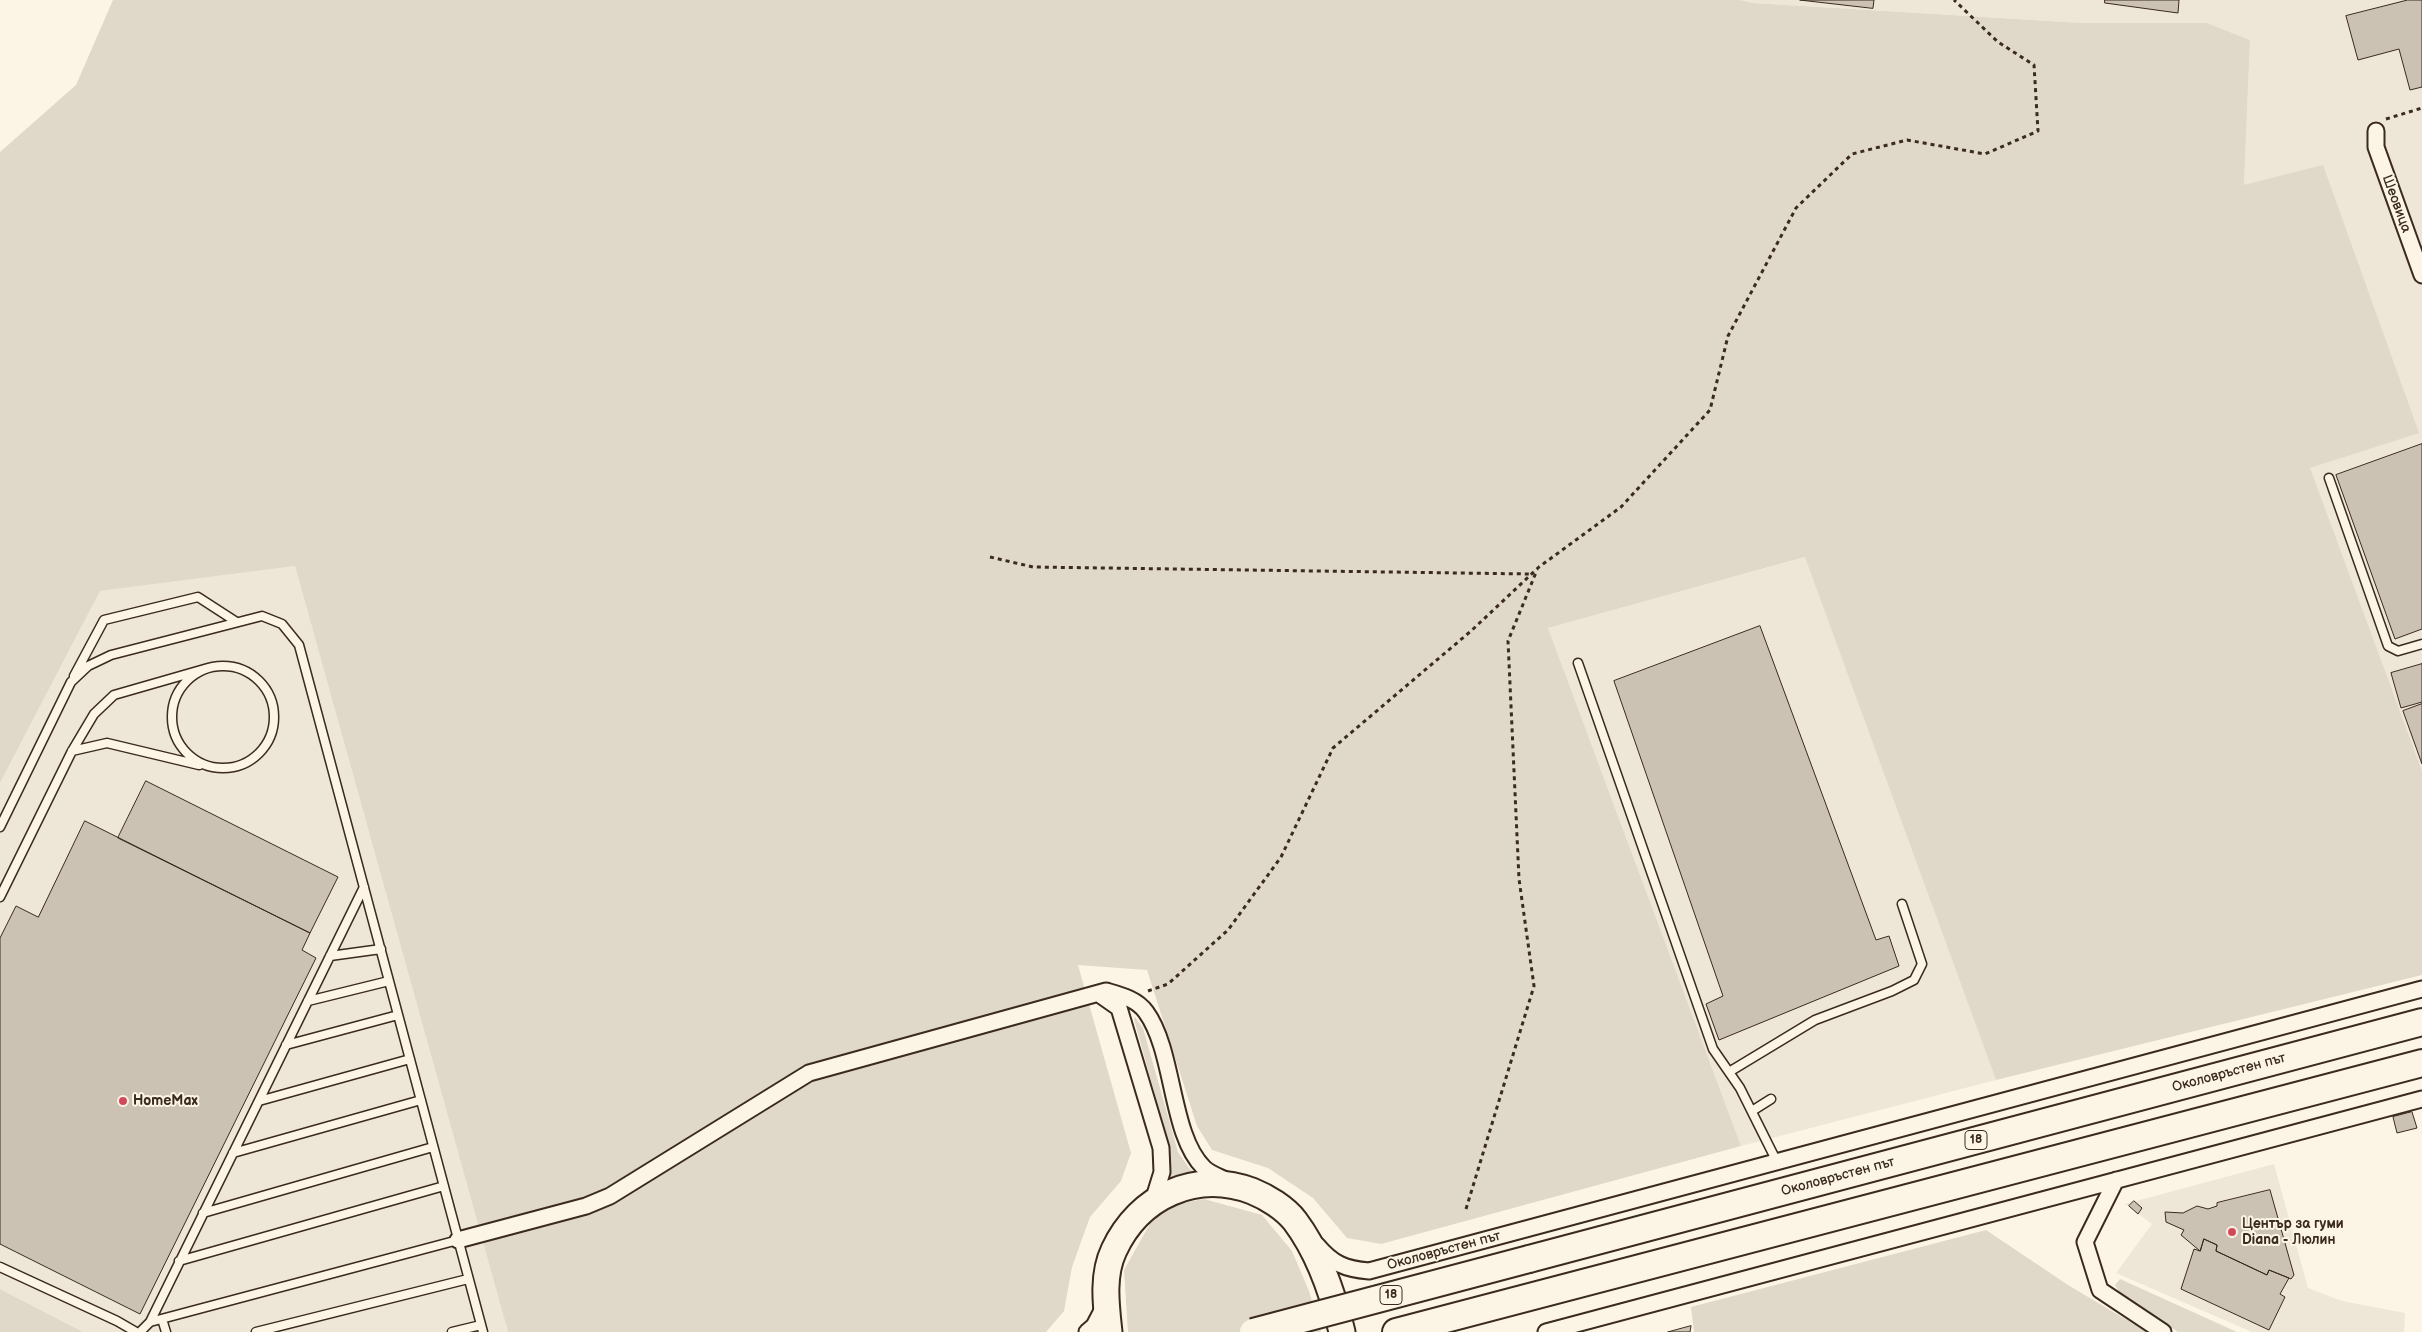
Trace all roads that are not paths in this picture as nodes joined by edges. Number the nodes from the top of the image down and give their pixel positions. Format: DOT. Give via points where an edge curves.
graph roads {
  1 [pos="2376,131"];
  2 [pos="2422,275"];
  3 [pos="2329,478"];
  4 [pos="235,622"];
  5 [pos="2422,644"];
  6 [pos="1578,663"];
  7 [pos="208,668"];
  8 [pos="71,682"];
  9 [pos="72,751"];
  10 [pos="215,768"];
  11 [pos="0,827"];
  12 [pos="364,887"];
  13 [pos="0,897"];
  14 [pos="1902,904"];
  15 [pos="380,949"];
  16 [pos="330,956"];
  17 [pos="389,981"];
  18 [pos="2422,989"];
  19 [pos="1095,993"];
  20 [pos="308,1001"];
  21 [pos="398,1015"];
  22 [pos="2422,1022"];
  23 [pos="286,1045"];
  24 [pos="410,1059"];
  25 [pos="2422,1063"];
  26 [pos="1729,1072"];
  27 [pos="2422,1098"];
  28 [pos="1771,1099"];
  29 [pos="421,1100"];
  30 [pos="259,1101"];
  31 [pos="1752,1110"];
  32 [pos="433,1147"];
  33 [pos="233,1153"];
  34 [pos="1777,1162"];
  35 [pos="2116,1180"];
  36 [pos="1236,1185"];
  37 [pos="444,1186"];
  38 [pos="1154,1201"];
  39 [pos="203,1213"];
  40 [pos="1295,1220"];
  41 [pos="458,1240"];
  42 [pos="180,1261"];
  43 [pos="0,1267"];
  44 [pos="468,1279"];
  45 [pos="1106,1304"];
  46 [pos="162,1319"];
  47 [pos="150,1322"];
  48 [pos="482,1328"];
  49 [pos="136,1332"];
  50 [pos="140,1332"];
  51 [pos="166,1332"];
  52 [pos="256,1332"];
  53 [pos="452,1332"];
  54 [pos="1087,1332"];
  55 [pos="1108,1332"];
  56 [pos="1253,1332"];
  57 [pos="1342,1332"];
  58 [pos="1396,1332"];
  59 [pos="1546,1332"];
  60 [pos="2163,1332"];
  1 -- 2 [label="street, Шеовица" via="2376,147"];
  3 -- 5 [label="lane" via="2388,646 2398,651"];
  4 -- 8 [label="lane" via="111,655 88,666"];
  4 -- 8 [label="lane" via="198,597 104,620"];
  4 -- 12 [label="lane" via="262,616 282,624 299,645"];
  6 -- 26 [label="lane" via="1713,1048"];
  7 -- 9 [label="lane" via="114,695 94,714"];
  7 -- 10 [label="lane" via="184,684 175,699 172,715 178,742 189,756"];
  7 -- 10 [label="lane" via="226,666 241,669 256,678 268,692 275,720 271,738 258,756 233,768"];
  8 -- 11 [label="lane"];
  9 -- 10 [label="lane" via="107,743"];
  9 -- 13 [label="lane"];
  12 -- 15 [label="lane"];
  12 -- 16 [label="lane"];
  14 -- 26 [label="lane" via="1922,964 1914,980 1815,1020"];
  15 -- 16 [label="lane"];
  15 -- 17 [label="lane"];
  16 -- 20 [label="lane"];
  17 -- 20 [label="lane"];
  17 -- 21 [label="lane"];
  18 -- 34 [label="street, Околовръстен път"];
  19 -- 36 [label="street" via="1106,991 1128,998 1146,1011 1158,1038 1190,1150 1205,1169"];
  19 -- 38 [label="street" via="1119,1008 1161,1148 1162,1172"];
  19 -- 41 [label="street" via="809,1073 610,1196 586,1206"];
  20 -- 23 [label="lane"];
  21 -- 23 [label="lane"];
  21 -- 24 [label="lane"];
  22 -- 56 [label="highway, Околовръстен път / 18, bridge"];
  23 -- 30 [label="lane"];
  24 -- 29 [label="lane"];
  24 -- 30 [label="lane"];
  25 -- 58 [label="highway"];
  26 -- 31 [label="lane"];
  27 -- 35 [label="street"];
  28 -- 31 [label="lane"];
  29 -- 32 [label="lane"];
  29 -- 33 [label="lane"];
  30 -- 33 [label="lane"];
  31 -- 34 [label="lane"];
  32 -- 37 [label="lane"];
  32 -- 39 [label="lane"];
  33 -- 39 [label="lane"];
  34 -- 40 [label="street, Околовръстен път" via="1369,1271 1348,1270 1325,1254"];
  35 -- 59 [label="street"];
  35 -- 60 [label="street" via="2085,1242 2100,1290"];
  36 -- 38 [label="main road" via="1200,1184 1175,1190"];
  36 -- 40 [label="main road" via="1267,1196"];
  37 -- 41 [label="lane"];
  37 -- 42 [label="lane"];
  38 -- 45 [label="main road" via="1136,1215 1113,1252 1107,1274"];
  39 -- 42 [label="lane"];
  40 -- 57 [label="main road" via="1330,1288"];
  41 -- 44 [label="lane"];
  41 -- 46 [label="lane"];
  42 -- 47 [label="lane"];
  43 -- 49 [label="lane"];
  44 -- 48 [label="lane"];
  44 -- 52 [label="lane"];
  45 -- 54 [label="street"];
  45 -- 55 [label="main road"];
  46 -- 47 [label="lane"];
  46 -- 51 [label="lane"];
  47 -- 50 [label="lane"];
  48 -- 53 [label="lane"];
}
